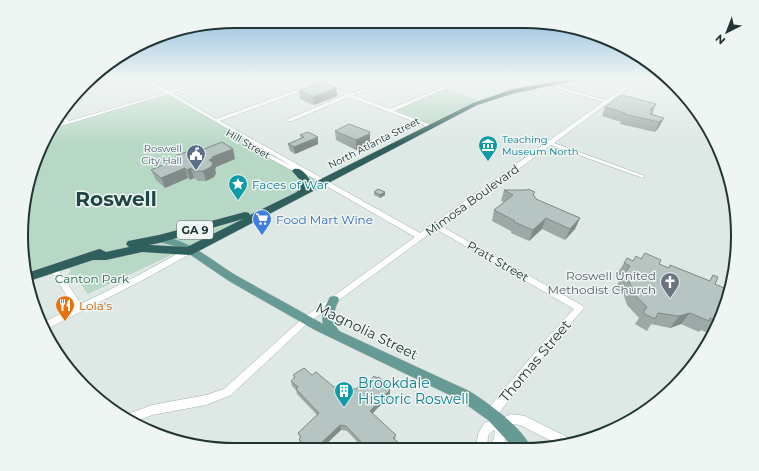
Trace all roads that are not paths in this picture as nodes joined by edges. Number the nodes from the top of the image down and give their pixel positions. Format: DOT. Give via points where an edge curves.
graph roads {
  1 [pos="141,101"];
  2 [pos="182,101"];
  3 [pos="271,101"];
  4 [pos="336,101"];
  5 [pos="365,101"];
  6 [pos="414,101"];
  7 [pos="483,101"];
  8 [pos="603,101"];
  9 [pos="606,102"];
  10 [pos="185,103"];
  11 [pos="390,111"];
  12 [pos="64,119"];
  13 [pos="217,120"];
  14 [pos="290,120"];
  15 [pos="68,123"];
  16 [pos="60,125"];
  17 [pos="431,127"];
  18 [pos="550,143"];
  19 [pos="297,171"];
  20 [pos="642,176"];
  21 [pos="320,180"];
  22 [pos="296,196"];
  23 [pos="436,226"];
  24 [pos="421,237"];
  25 [pos="159,239"];
  26 [pos="189,251"];
  27 [pos="95,256"];
  28 [pos="53,268"];
  29 [pos="32,276"];
  30 [pos="334,300"];
  31 [pos="79,308"];
  32 [pos="580,308"];
  33 [pos="306,320"];
  34 [pos="48,324"];
  35 [pos="338,336"];
  36 [pos="491,414"];
  37 [pos="135,417"];
  38 [pos="502,424"];
  39 [pos="560,440"];
  40 [pos="481,443"];
  41 [pos="497,443"];
  42 [pos="518,443"];
  1 -- 15 [label="street"];
  2 -- 10 [label="street, Hill Street"];
  3 -- 13 [label="street"];
  4 -- 14 [label="street"];
  5 -- 11 [label="street"];
  6 -- 11 [label="street"];
  7 -- 17 [label="highway, North Atlanta Street / GA 9"];
  8 -- 9 [label="street"];
  9 -- 18 [label="street, Mimosa Boulevard"];
  10 -- 13 [label="street, Hill Street"];
  10 -- 19 [label="street, Hill Street" via="194,112"];
  11 -- 17 [label="street"];
  12 -- 15 [label="street"];
  13 -- 21 [label="street, Hill Street"];
  15 -- 16 [label="street"];
  17 -- 21 [label="highway, North Atlanta Street / GA 9"];
  18 -- 20 [label="street"];
  18 -- 23 [label="street, Mimosa Boulevard"];
  19 -- 21 [label="street, Hill Street"];
  19 -- 22 [label="highway" via="306,181"];
  21 -- 22 [label="highway, North Atlanta Street / GA 9"];
  21 -- 24 [label="street"];
  22 -- 25 [label="highway, GA 9" via="231,220"];
  22 -- 26 [label="highway, North Atlanta Street / GA 9"];
  23 -- 24 [label="street, Mimosa Boulevard"];
  23 -- 32 [label="street, Pratt Street"];
  24 -- 30 [label="street, Mimosa Boulevard"];
  25 -- 26 [label="main road, Magnolia Street" via="176,242"];
  25 -- 27 [label="highway, GA 9" via="113,248"];
  26 -- 27 [label="highway, GA 9" via="142,248"];
  26 -- 31 [label="street"];
  26 -- 33 [label="main road, Magnolia Street"];
  27 -- 28 [label="highway, GA 9"];
  28 -- 29 [label="highway, GA 9"];
  28 -- 31 [label="street"];
  30 -- 33 [label="street, Mimosa Boulevard"];
  30 -- 35 [label="main road" via="327,317 329,325"];
  31 -- 34 [label="street"];
  32 -- 36 [label="street, Thomas Street"];
  33 -- 35 [label="main road, Magnolia Street"];
  33 -- 37 [label="street, Mimosa Boulevard" via="226,392 206,400 152,410"];
  35 -- 36 [label="main road, Magnolia Street" via="474,400"];
  36 -- 38 [label="main road, Magnolia Street"];
  38 -- 39 [label="street" via="512,419 521,420"];
  38 -- 40 [label="street" via="486,429"];
  38 -- 41 [label="street"];
  38 -- 42 [label="main road, Magnolia Street"];
}
